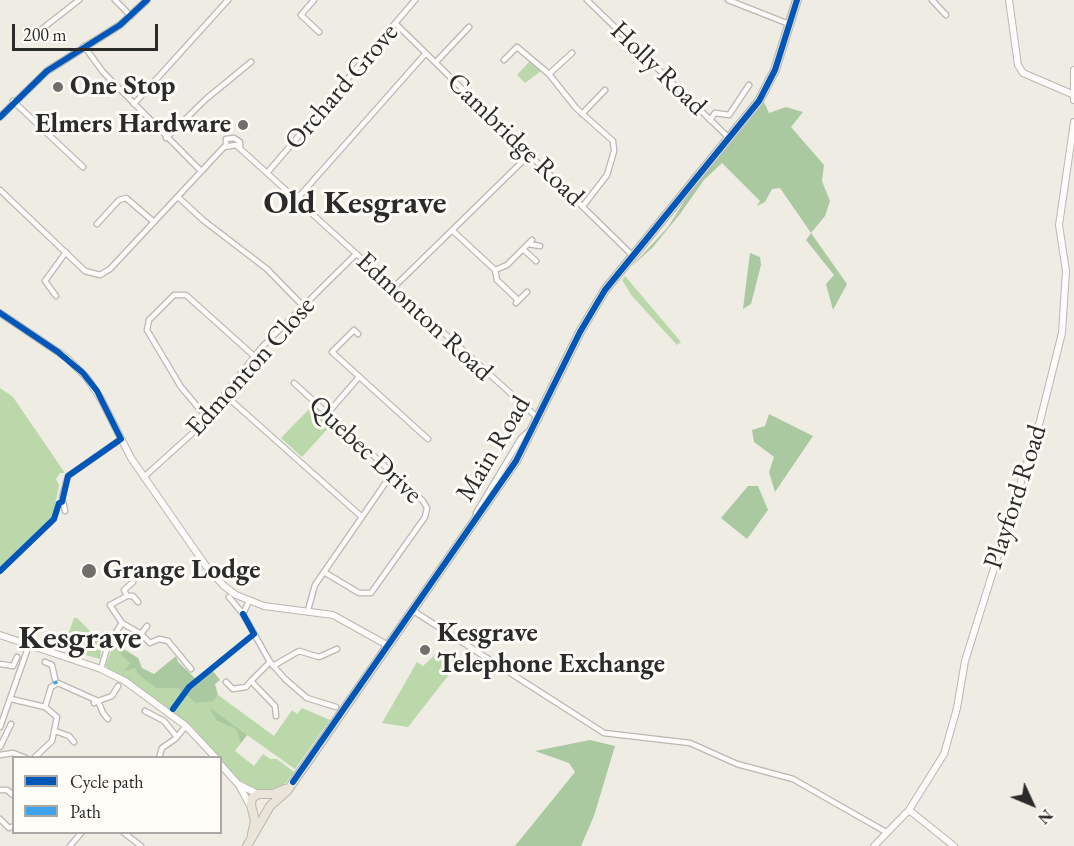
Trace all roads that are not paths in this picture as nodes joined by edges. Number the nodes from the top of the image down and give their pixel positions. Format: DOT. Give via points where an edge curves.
graph roads {
  1 [pos="79,0"];
  2 [pos="115,0"];
  3 [pos="147,0"];
  4 [pos="228,0"];
  5 [pos="314,0"];
  6 [pos="415,0"];
  7 [pos="587,0"];
  8 [pos="728,0"];
  9 [pos="797,0"];
  10 [pos="932,0"];
  11 [pos="1009,0"];
  12 [pos="946,15"];
  13 [pos="131,16"];
  14 [pos="396,24"];
  15 [pos="789,24"];
  16 [pos="469,27"];
  17 [pos="319,32"];
  18 [pos="33,36"];
  19 [pos="84,46"];
  20 [pos="426,53"];
  21 [pos="572,53"];
  22 [pos="504,60"];
  23 [pos="251,62"];
  24 [pos="436,62"];
  25 [pos="1074,70"];
  26 [pos="549,74"];
  27 [pos="749,85"];
  28 [pos="605,90"];
  29 [pos="1073,97"];
  30 [pos="13,101"];
  31 [pos="134,104"];
  32 [pos="582,114"];
  33 [pos="0,117"];
  34 [pos="710,120"];
  35 [pos="1074,122"];
  36 [pos="166,138"];
  37 [pos="729,138"];
  38 [pos="530,154"];
  39 [pos="83,167"];
  40 [pos="200,170"];
  41 [pos="267,173"];
  42 [pos="0,190"];
  43 [pos="178,197"];
  44 [pos="296,200"];
  45 [pos="583,206"];
  46 [pos="154,222"];
  47 [pos="97,224"];
  48 [pos="452,230"];
  49 [pos="540,246"];
  50 [pos="523,249"];
  51 [pos="66,252"];
  52 [pos="356,254"];
  53 [pos="633,256"];
  54 [pos="536,261"];
  55 [pos="495,270"];
  56 [pos="393,288"];
  57 [pos="527,292"];
  58 [pos="56,296"];
  59 [pos="303,306"];
  60 [pos="0,313"];
  61 [pos="358,334"];
  62 [pos="254,356"];
  63 [pos="359,377"];
  64 [pos="294,384"];
  65 [pos="225,395"];
  66 [pos="327,414"];
  67 [pos="207,418"];
  68 [pos="537,423"];
  69 [pos="121,439"];
  70 [pos="428,439"];
  71 [pos="393,472"];
  72 [pos="144,477"];
  73 [pos="65,511"];
  74 [pos="362,517"];
  75 [pos="324,572"];
  76 [pos="133,582"];
  77 [pos="127,596"];
  78 [pos="229,597"];
  79 [pos="106,598"];
  80 [pos="249,601"];
  81 [pos="138,602"];
  82 [pos="110,605"];
  83 [pos="308,610"];
  84 [pos="412,610"];
  85 [pos="243,614"];
  86 [pos="122,623"];
  87 [pos="147,626"];
  88 [pos="141,633"];
  89 [pos="0,635"];
  90 [pos="30,645"];
  91 [pos="387,645"];
  92 [pos="337,649"];
  93 [pos="17,657"];
  94 [pos="45,662"];
  95 [pos="0,664"];
  96 [pos="272,664"];
  97 [pos="101,669"];
  98 [pos="191,669"];
  99 [pos="251,681"];
  100 [pos="226,682"];
  101 [pos="56,684"];
  102 [pos="118,686"];
  103 [pos="11,699"];
  104 [pos="96,702"];
  105 [pos="45,707"];
  106 [pos="336,707"];
  107 [pos="145,711"];
  108 [pos="276,716"];
  109 [pos="108,719"];
  110 [pos="10,724"];
  111 [pos="186,726"];
  112 [pos="0,727"];
  113 [pos="55,731"];
  114 [pos="177,737"];
  115 [pos="74,742"];
  116 [pos="0,752"];
  117 [pos="21,756"];
  118 [pos="36,756"];
  119 [pos="160,756"];
  120 [pos="214,756"];
  121 [pos="222,766"];
  122 [pos="293,782"];
  123 [pos="238,784"];
  124 [pos="260,794"];
  125 [pos="252,808"];
  126 [pos="268,808"];
  127 [pos="909,810"];
  128 [pos="0,819"];
  129 [pos="12,827"];
  130 [pos="886,832"];
  131 [pos="80,834"];
  132 [pos="126,834"];
  133 [pos="70,846"];
  134 [pos="141,846"];
  135 [pos="246,846"];
  136 [pos="874,846"];
  137 [pos="954,846"];
  1 -- 18 [label="street"];
  2 -- 13 [label="street"];
  3 -- 13 [label="street"];
  4 -- 31 [label="street"];
  5 -- 17 [label="street" via="301,15"];
  6 -- 14 [label="street, Orchard Grove"];
  7 -- 34 [label="street, Holly Road"];
  8 -- 15 [label="street"];
  9 -- 15 [label="main road, Main Road"];
  10 -- 12 [label="street"];
  11 -- 29 [label="street" via="1018,65 1023,73"];
  13 -- 19 [label="street"];
  14 -- 20 [label="street, Cambridge Road"];
  14 -- 41 [label="street, Orchard Grove"];
  15 -- 37 [label="main road, Main Road" via="766,89"];
  16 -- 24 [label="street"];
  19 -- 30 [label="street"];
  19 -- 31 [label="street"];
  20 -- 24 [label="street, Cambridge Road"];
  20 -- 44 [label="street"];
  21 -- 26 [label="street"];
  22 -- 26 [label="street" via="517,47"];
  23 -- 36 [label="street"];
  24 -- 38 [label="street, Cambridge Road"];
  25 -- 29 [label="street"];
  26 -- 32 [label="street"];
  27 -- 34 [label="street" via="729,115 715,113"];
  28 -- 32 [label="street"];
  30 -- 33 [label="street"];
  30 -- 39 [label="street"];
  31 -- 36 [label="street"];
  32 -- 45 [label="street" via="608,134 615,147 605,178"];
  34 -- 37 [label="street, Holly Road"];
  35 -- 127 [label="street, Playford Road" via="1059,225 1066,271 1059,344 1040,421 965,661 944,754"];
  36 -- 40 [label="street"];
  37 -- 53 [label="main road, Main Road"];
  38 -- 45 [label="street, Cambridge Road"];
  38 -- 48 [label="street"];
  40 -- 41 [label="street, Edmonton Road" via="227,145 240,148"];
  40 -- 43 [label="street"];
  41 -- 44 [label="street, Edmonton Road"];
  42 -- 51 [label="street"];
  43 -- 46 [label="street"];
  43 -- 59 [label="street" via="267,269"];
  44 -- 52 [label="street, Edmonton Road"];
  45 -- 53 [label="street, Cambridge Road"];
  46 -- 47 [label="street" via="126,198 120,199"];
  46 -- 51 [label="street" via="100,275 91,274"];
  48 -- 55 [label="street"];
  48 -- 56 [label="street"];
  49 -- 50 [label="street" via="530,242"];
  50 -- 54 [label="street"];
  50 -- 55 [label="street" via="507,266"];
  51 -- 58 [label="street" via="45,281"];
  52 -- 56 [label="street, Edmonton Road"];
  52 -- 59 [label="street, Edmonton Close"];
  53 -- 68 [label="main road, Main Road" via="592,310"];
  55 -- 57 [label="street" via="497,280 517,302"];
  56 -- 68 [label="street, Edmonton Road"];
  59 -- 62 [label="street, Edmonton Close"];
  60 -- 69 [label="street" via="83,373"];
  61 -- 63 [label="street" via="354,330 333,352"];
  62 -- 65 [label="street, Edmonton Close"];
  62 -- 67 [label="street" via="186,295 174,295 148,320 147,330 189,400"];
  63 -- 66 [label="street"];
  63 -- 70 [label="street"];
  64 -- 66 [label="street, Quebec Drive"];
  65 -- 67 [label="street, Edmonton Close"];
  65 -- 74 [label="street"];
  66 -- 71 [label="street, Quebec Drive"];
  67 -- 72 [label="street, Edmonton Close"];
  68 -- 84 [label="main road, Main Road" via="474,523"];
  69 -- 72 [label="street"];
  69 -- 73 [label="street" via="68,476 62,497"];
  71 -- 74 [label="street"];
  71 -- 75 [label="street, Quebec Drive" via="425,503 427,511 376,589 360,593"];
  72 -- 80 [label="street" via="215,577 228,590"];
  74 -- 75 [label="street"];
  75 -- 83 [label="street" via="314,588"];
  76 -- 77 [label="street" via="124,590"];
  77 -- 81 [label="street"];
  77 -- 82 [label="street"];
  78 -- 85 [label="street"];
  79 -- 82 [label="street"];
  80 -- 83 [label="street" via="268,607"];
  80 -- 85 [label="street"];
  82 -- 86 [label="street"];
  83 -- 91 [label="street" via="342,618"];
  84 -- 91 [label="main road, Main Road"];
  84 -- 130 [label="street" via="604,733 690,743 737,764 793,779"];
  85 -- 96 [label="street"];
  86 -- 88 [label="street"];
  86 -- 97 [label="street" via="108,645"];
  87 -- 88 [label="street"];
  88 -- 98 [label="street" via="150,643 168,641"];
  89 -- 90 [label="street"];
  90 -- 97 [label="street"];
  90 -- 103 [label="street"];
  91 -- 122 [label="main road, Main Road"];
  92 -- 96 [label="street" via="320,657 299,651"];
  93 -- 95 [label="street" via="13,666"];
  94 -- 101 [label="street" via="52,665"];
  96 -- 99 [label="street"];
  96 -- 106 [label="street" via="304,696"];
  97 -- 111 [label="street" via="125,681"];
  99 -- 100 [label="street" via="246,687 233,689"];
  99 -- 108 [label="street" via="275,706"];
  101 -- 104 [label="street" via="64,683"];
  101 -- 105 [label="street" via="51,687"];
  102 -- 104 [label="street" via="112,696"];
  103 -- 105 [label="street"];
  103 -- 112 [label="street"];
  104 -- 109 [label="street"];
  105 -- 113 [label="street" via="56,715"];
  107 -- 114 [label="street" via="164,721"];
  110 -- 116 [label="street"];
  111 -- 114 [label="street"];
  111 -- 120 [label="street"];
  113 -- 115 [label="street"];
  113 -- 118 [label="street" via="50,744"];
  114 -- 119 [label="street" via="162,748"];
  116 -- 117 [label="street"];
  121 -- 123 [label="street"];
  122 -- 124 [label="main road" via="281,791"];
  122 -- 126 [label="main road, Main Road"];
  123 -- 124 [label="street"];
  123 -- 125 [label="street"];
  124 -- 125 [label="main road" via="252,798"];
  124 -- 126 [label="main road" via="270,800"];
  125 -- 126 [label="main road" via="260,814"];
  125 -- 135 [label="main road, Main Road" via="255,826"];
  126 -- 135 [label="main road, Main Road"];
  127 -- 130 [label="street, Playford Road"];
  127 -- 137 [label="street"];
  128 -- 129 [label="street"];
  130 -- 136 [label="street, Playford Road"];
  131 -- 133 [label="street"];
  132 -- 134 [label="street"];
}
